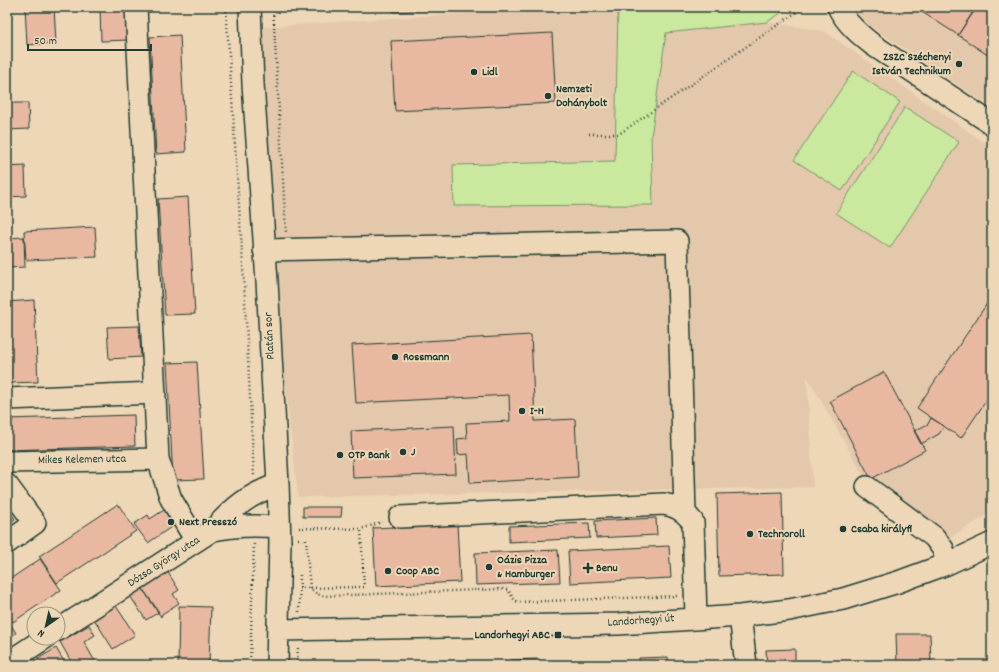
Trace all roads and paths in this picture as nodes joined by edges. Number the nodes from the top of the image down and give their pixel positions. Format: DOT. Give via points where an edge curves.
graph roads {
  1 [pos="136,7"];
  2 [pos="226,7"];
  3 [pos="250,7"];
  4 [pos="804,7"];
  5 [pos="838,7"];
  6 [pos="992,124"];
  7 [pos="589,134"];
  8 [pos="264,250"];
  9 [pos="154,393"];
  10 [pos="7,399"];
  11 [pos="158,459"];
  12 [pos="7,462"];
  13 [pos="7,484"];
  14 [pos="278,484"];
  15 [pos="867,487"];
  16 [pos="255,493"];
  17 [pos="685,512"];
  18 [pos="400,516"];
  19 [pos="254,524"];
  20 [pos="361,528"];
  21 [pos="213,530"];
  22 [pos="286,532"];
  23 [pos="196,541"];
  24 [pos="7,543"];
  25 [pos="992,543"];
  26 [pos="947,564"];
  27 [pos="299,588"];
  28 [pos="310,588"];
  29 [pos="696,596"];
  30 [pos="740,616"];
  31 [pos="696,618"];
  32 [pos="66,625"];
  33 [pos="278,630"];
  34 [pos="33,646"];
  35 [pos="7,663"];
  36 [pos="250,665"];
  37 [pos="277,665"];
  38 [pos="746,665"];
  1 -- 9 [label="street"];
  2 -- 16 [label="path"];
  3 -- 8 [label="street, Platán sor"];
  4 -- 7 [label="path" via="619,134"];
  5 -- 6 [label="street" via="855,31 873,45"];
  8 -- 14 [label="street, Platán sor"];
  8 -- 17 [label="street" via="677,242"];
  9 -- 10 [label="street"];
  9 -- 11 [label="street"];
  11 -- 12 [label="street, Mikes Kelemen utca"];
  11 -- 23 [label="street" via="170,499"];
  13 -- 24 [label="street" via="35,523"];
  14 -- 16 [label="street"];
  14 -- 22 [label="street, Platán sor"];
  15 -- 26 [label="street" via="934,537 943,549"];
  16 -- 21 [label="street" via="234,508"];
  17 -- 18 [label="street" via="664,504"];
  17 -- 29 [label="street" via="693,522"];
  18 -- 20 [label="path"];
  19 -- 21 [label="street, Dózsa György utca"];
  19 -- 22 [label="street, Dózsa György utca"];
  19 -- 36 [label="path"];
  20 -- 22 [label="path"];
  20 -- 28 [label="path" via="364,587"];
  21 -- 23 [label="street, Dózsa György utca"];
  22 -- 28 [label="path" via="306,539"];
  22 -- 33 [label="street, Platán sor"];
  23 -- 32 [label="street, Dózsa György utca"];
  25 -- 26 [label="street, Landorhegyi út"];
  26 -- 30 [label="street, Landorhegyi út" via="843,599 789,610"];
  27 -- 28 [label="path"];
  28 -- 29 [label="path" via="324,596 503,589 508,590 515,601 520,602"];
  29 -- 31 [label="street"];
  30 -- 31 [label="street, Landorhegyi út"];
  30 -- 38 [label="street"];
  31 -- 33 [label="street, Landorhegyi út" via="550,626"];
  33 -- 37 [label="street, Platán sor"];
  34 -- 35 [label="street"];
}
